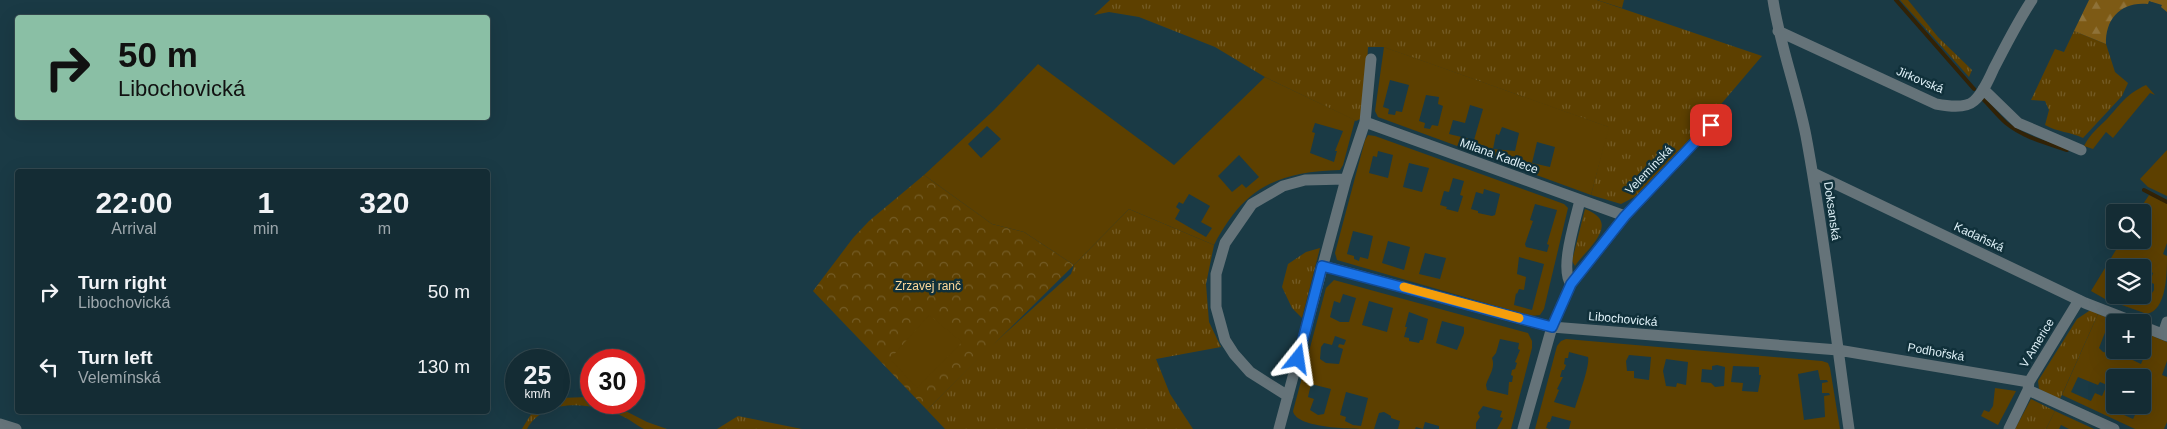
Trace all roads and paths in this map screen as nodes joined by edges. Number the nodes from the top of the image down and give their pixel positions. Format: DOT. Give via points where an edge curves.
graph roads {
  1 [pos="1773,0"];
  2 [pos="2032,0"];
  3 [pos="1778,31"];
  4 [pos="1371,59"];
  5 [pos="1983,89"];
  6 [pos="1365,122"];
  7 [pos="1711,125"];
  8 [pos="2081,150"];
  9 [pos="1813,173"];
  10 [pos="1346,179"];
  11 [pos="1580,200"];
  12 [pos="1625,216"];
  13 [pos="1322,266"];
  14 [pos="1571,284"];
  15 [pos="2079,300"];
  16 [pos="2114,314"];
  17 [pos="2167,322"];
  18 [pos="1552,327"];
  19 [pos="2151,330"];
  20 [pos="2165,335"];
  21 [pos="1838,350"];
  22 [pos="2029,386"];
  23 [pos="1288,396"];
  24 [pos="0,424"];
  25 [pos="16,429"];
  26 [pos="1282,429"];
  27 [pos="1524,429"];
  28 [pos="1849,429"];
  29 [pos="2009,429"];
  30 [pos="2114,429"];
  1 -- 3 [label="street, Doksanská"];
  2 -- 5 [label="street, Jirkovská"];
  3 -- 5 [label="street, Jirkovská" via="1936,104 1965,105 1973,102"];
  3 -- 9 [label="street, Doksanská" via="1798,98"];
  4 -- 6 [label="street"];
  5 -- 8 [label="street" via="2018,123"];
  6 -- 10 [label="street"];
  6 -- 11 [label="street, Milana Kadlece"];
  7 -- 12 [label="street, Velemínská"];
  9 -- 15 [label="street, Kadaňská"];
  9 -- 21 [label="street, Doksanská"];
  10 -- 13 [label="street"];
  10 -- 23 [label="street" via="1305,180 1283,186 1252,204 1225,243 1216,274 1216,307 1225,340 1250,372"];
  11 -- 12 [label="street, Milana Kadlece"];
  11 -- 14 [label="street" via="1566,265"];
  12 -- 14 [label="street, Velemínská"];
  13 -- 18 [label="street, Libochovická"];
  13 -- 23 [label="street"];
  14 -- 18 [label="street, Velemínská"];
  15 -- 16 [label="street, Kadaňská"];
  15 -- 22 [label="street, V Americe"];
  17 -- 20 [label="street"];
  18 -- 21 [label="street, Libochovická"];
  18 -- 27 [label="street, Velemínská"];
  19 -- 20 [label="street"];
  21 -- 22 [label="street, Podhořská"];
  21 -- 28 [label="street, Doksanská"];
  22 -- 29 [label="street, V Americe"];
  22 -- 30 [label="street, Podhořská"];
  23 -- 26 [label="street"];
  24 -- 25 [label="street"];
}
